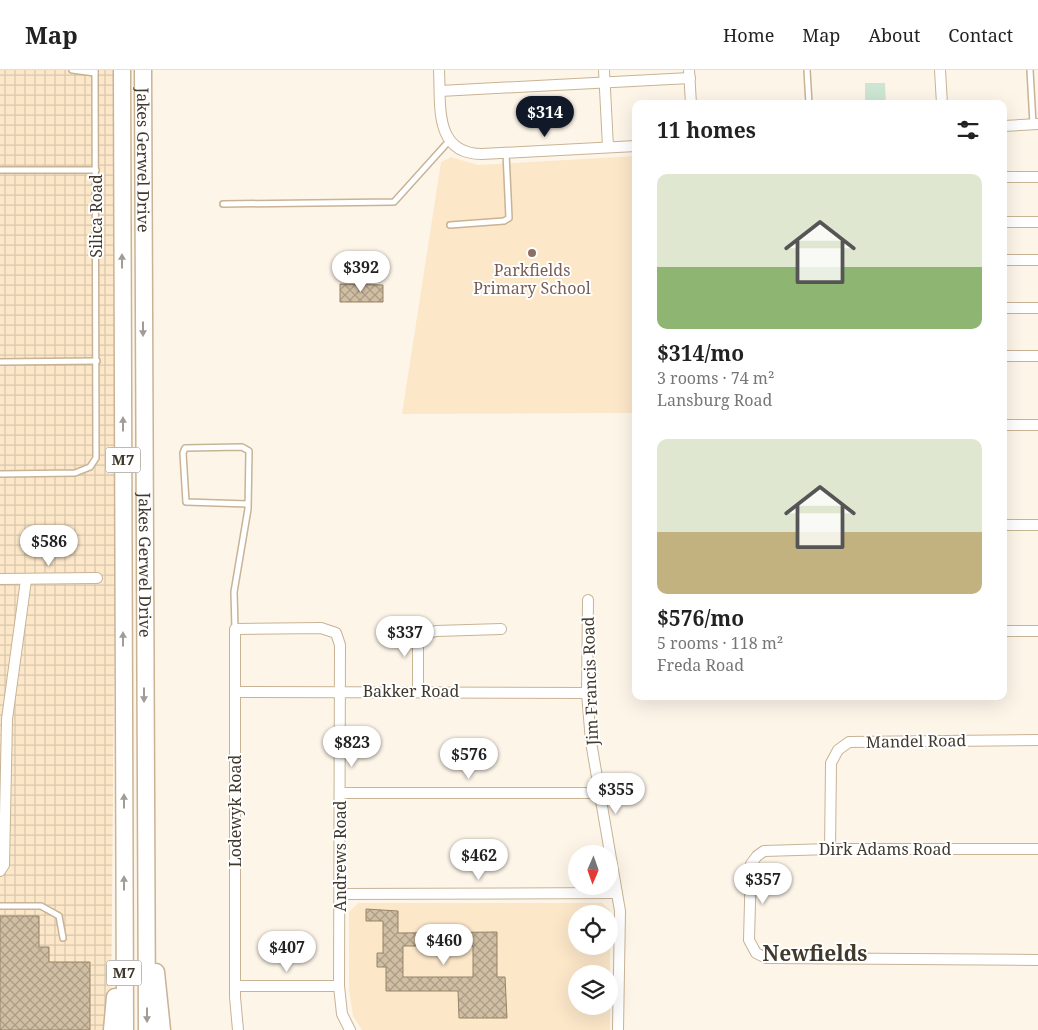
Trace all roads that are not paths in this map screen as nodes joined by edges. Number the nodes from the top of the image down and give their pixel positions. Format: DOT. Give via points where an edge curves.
graph roads {
  1 [pos="72,70"];
  2 [pos="122,70"];
  3 [pos="143,70"];
  4 [pos="439,70"];
  5 [pos="604,70"];
  6 [pos="806,70"];
  7 [pos="940,70"];
  8 [pos="1030,70"];
  9 [pos="95,72"];
  10 [pos="690,74"];
  11 [pos="604,82"];
  12 [pos="440,92"];
  13 [pos="691,100"];
  14 [pos="809,100"];
  15 [pos="942,100"];
  16 [pos="1035,124"];
  17 [pos="1007,126"];
  18 [pos="449,140"];
  19 [pos="632,146"];
  20 [pos="608,147"];
  21 [pos="506,152"];
  22 [pos="0,170"];
  23 [pos="96,170"];
  24 [pos="1007,177"];
  25 [pos="1038,177"];
  26 [pos="223,204"];
  27 [pos="1007,222"];
  28 [pos="1038,222"];
  29 [pos="450,225"];
  30 [pos="1007,260"];
  31 [pos="1038,260"];
  32 [pos="1007,308"];
  33 [pos="1038,308"];
  34 [pos="1007,356"];
  35 [pos="1038,356"];
  36 [pos="97,361"];
  37 [pos="0,362"];
  38 [pos="1007,425"];
  39 [pos="1038,425"];
  40 [pos="0,474"];
  41 [pos="248,504"];
  42 [pos="1007,525"];
  43 [pos="1038,525"];
  44 [pos="97,578"];
  45 [pos="0,579"];
  46 [pos="26,580"];
  47 [pos="588,600"];
  48 [pos="235,629"];
  49 [pos="501,629"];
  50 [pos="1007,631"];
  51 [pos="1038,631"];
  52 [pos="418,691"];
  53 [pos="235,692"];
  54 [pos="340,692"];
  55 [pos="587,692"];
  56 [pos="1038,740"];
  57 [pos="3,747"];
  58 [pos="340,793"];
  59 [pos="599,793"];
  60 [pos="3,796"];
  61 [pos="608,845"];
  62 [pos="830,849"];
  63 [pos="1038,849"];
  64 [pos="146,865"];
  65 [pos="0,871"];
  66 [pos="568,893"];
  67 [pos="340,894"];
  68 [pos="617,895"];
  69 [pos="0,906"];
  70 [pos="124,916"];
  71 [pos="63,938"];
  72 [pos="1038,960"];
  73 [pos="235,986"];
  74 [pos="339,986"];
  75 [pos="112,1030"];
  76 [pos="125,1030"];
  77 [pos="147,1030"];
  78 [pos="162,1030"];
  79 [pos="238,1030"];
  80 [pos="350,1030"];
  81 [pos="618,1030"];
  1 -- 9 [label="lane"];
  70 -- 2 [label="highway, Jakes Gerwel Drive / M7, one-way"];
  3 -- 64 [label="highway, Jakes Gerwel Drive / M7, one-way"];
  4 -- 12 [label="street"];
  5 -- 11 [label="street"];
  6 -- 14 [label="lane"];
  7 -- 15 [label="street"];
  8 -- 16 [label="lane"];
  9 -- 23 [label="lane, Silica Road"];
  10 -- 11 [label="street"];
  10 -- 13 [label="street"];
  11 -- 12 [label="street"];
  11 -- 20 [label="street"];
  12 -- 18 [label="street" via="442,123"];
  16 -- 17 [label="street"];
  18 -- 21 [label="street" via="472,154"];
  18 -- 26 [label="lane" via="394,202"];
  19 -- 20 [label="street"];
  20 -- 21 [label="street"];
  21 -- 29 [label="lane" via="509,218"];
  22 -- 23 [label="lane"];
  23 -- 36 [label="lane, Silica Road"];
  24 -- 25 [label="street"];
  27 -- 28 [label="street"];
  30 -- 31 [label="street"];
  32 -- 33 [label="street"];
  34 -- 35 [label="street"];
  36 -- 37 [label="lane"];
  36 -- 40 [label="lane, Silica Road" via="97,452 90,467 75,474"];
  38 -- 39 [label="street"];
  41 -- 41 [label="lane, Lodewyk Road" via="247,449 185,448 186,502"];
  41 -- 48 [label="lane, Lodewyk Road" via="234,592"];
  42 -- 43 [label="street"];
  44 -- 46 [label="street"];
  45 -- 46 [label="street"];
  46 -- 57 [label="street"];
  47 -- 55 [label="street, Jim Francis Road"];
  48 -- 53 [label="street, Lodewyk Road"];
  48 -- 54 [label="street, Andrews Road" via="330,630 339,639"];
  49 -- 52 [label="street" via="436,631 422,635 418,643"];
  50 -- 51 [label="street"];
  52 -- 54 [label="street, Bakker Road"];
  52 -- 55 [label="street, Bakker Road"];
  53 -- 54 [label="street, Bakker Road"];
  53 -- 73 [label="street, Lodewyk Road"];
  54 -- 58 [label="street, Andrews Road"];
  55 -- 59 [label="street, Jim Francis Road" via="590,742"];
  56 -- 62 [label="street, Mandel Road" via="850,742 838,750 831,763"];
  57 -- 60 [label="street"];
  58 -- 59 [label="street"];
  58 -- 67 [label="street, Andrews Road"];
  59 -- 61 [label="street, Jim Francis Road"];
  60 -- 65 [label="street" via="4,865"];
  62 -- 63 [label="street, Dirk Adams Road"];
  62 -- 72 [label="street, Dirk Adams Road" via="771,850 753,860 749,940 756,953 766,958"];
  64 -- 77 [label="highway, Jakes Gerwel Drive / M7, one-way"];
  64 -- 78 [label="highway"];
  66 -- 67 [label="street"];
  67 -- 74 [label="street, Andrews Road"];
  68 -- 81 [label="street, Jim Francis Road" via="620,911"];
  69 -- 71 [label="lane" via="46,907 58,916"];
  70 -- 75 [label="highway"];
  70 -- 76 [label="highway, Jakes Gerwel Drive / M7"];
  73 -- 74 [label="street"];
  73 -- 79 [label="street, Lodewyk Road"];
  74 -- 80 [label="street, Andrews Road" via="342,1014"];
}
